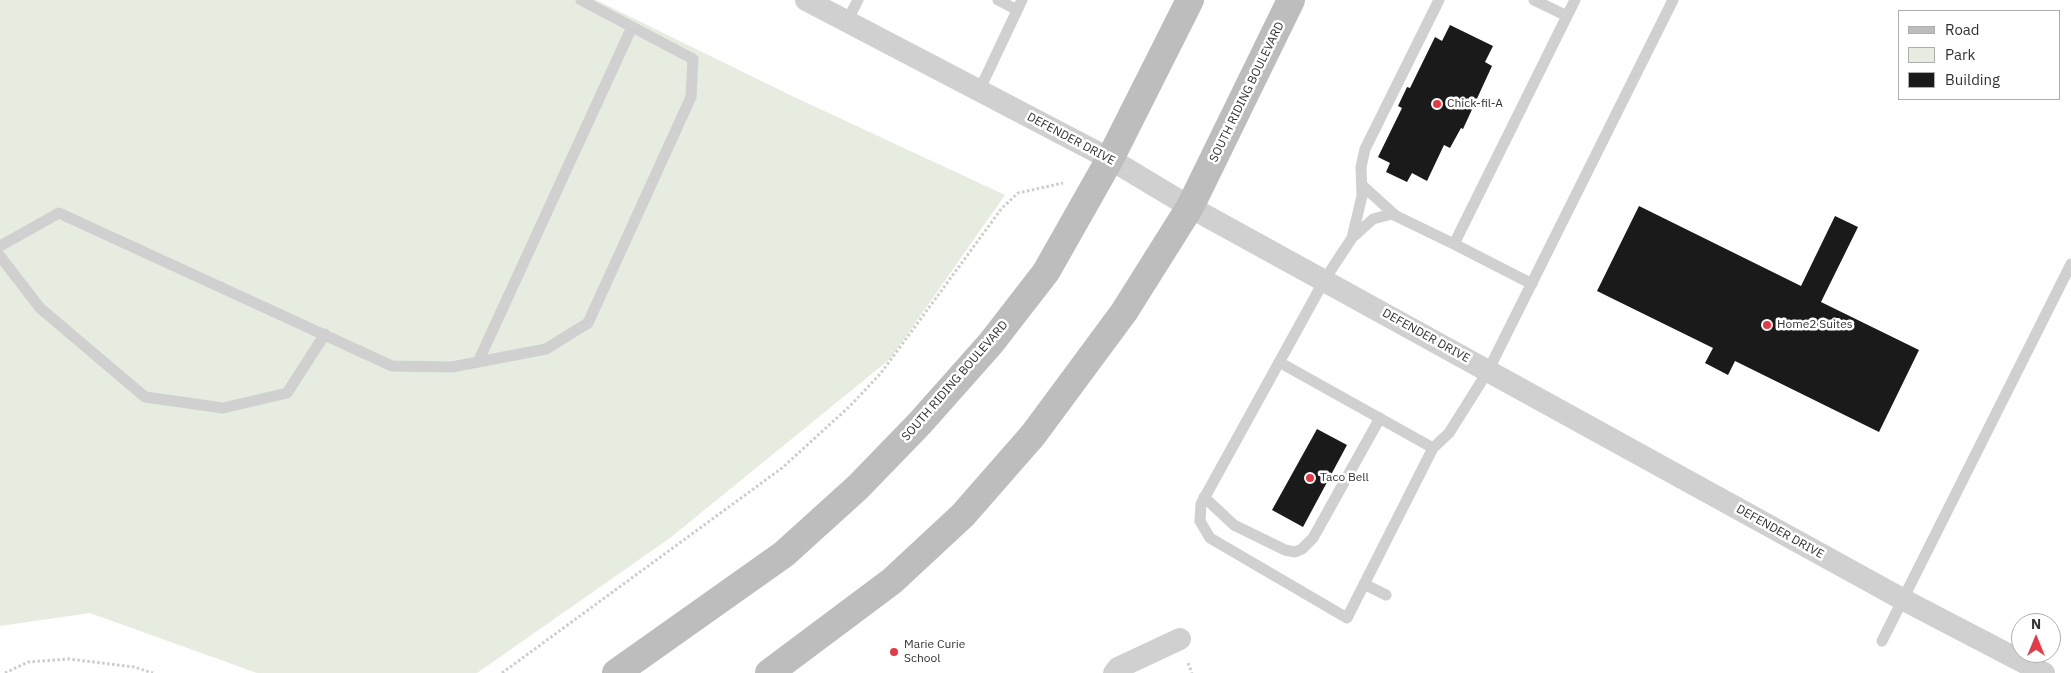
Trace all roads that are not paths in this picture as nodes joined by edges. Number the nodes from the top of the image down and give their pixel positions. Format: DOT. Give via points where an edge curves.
graph roads {
  1 [pos="581,0"];
  2 [pos="806,0"];
  3 [pos="858,0"];
  4 [pos="998,0"];
  5 [pos="1190,0"];
  6 [pos="1291,0"];
  7 [pos="1439,0"];
  8 [pos="1534,0"];
  9 [pos="1575,0"];
  10 [pos="1670,1"];
  11 [pos="1020,5"];
  12 [pos="1567,16"];
  13 [pos="847,22"];
  14 [pos="632,27"];
  15 [pos="979,90"];
  16 [pos="1110,159"];
  17 [pos="1363,186"];
  18 [pos="1190,207"];
  19 [pos="1396,216"];
  20 [pos="1352,238"];
  21 [pos="1454,244"];
  22 [pos="0,246"];
  23 [pos="0,256"];
  24 [pos="2071,264"];
  25 [pos="1325,280"];
  26 [pos="1532,284"];
  27 [pos="325,334"];
  28 [pos="478,362"];
  29 [pos="1279,362"];
  30 [pos="1488,371"];
  31 [pos="1380,418"];
  32 [pos="1433,448"];
  33 [pos="1204,496"];
  34 [pos="1364,584"];
  35 [pos="1386,595"];
  36 [pos="1902,599"];
  37 [pos="1180,639"];
  38 [pos="1882,641"];
  39 [pos="616,673"];
  40 [pos="769,673"];
  41 [pos="1114,673"];
  42 [pos="2044,673"];
  1 -- 14 [label="lane"];
  2 -- 13 [label="street, DEFENDER DRIVE"];
  3 -- 13 [label="lane"];
  4 -- 11 [label="lane"];
  5 -- 16 [label="street, SOUTH RIDING BOULEVARD"];
  6 -- 18 [label="street, SOUTH RIDING BOULEVARD"];
  7 -- 17 [label="lane" via="1365,149 1361,168"];
  8 -- 12 [label="lane"];
  9 -- 12 [label="lane"];
  10 -- 26 [label="lane"];
  11 -- 15 [label="lane"];
  12 -- 21 [label="lane"];
  13 -- 15 [label="street, DEFENDER DRIVE"];
  14 -- 28 [label="lane"];
  14 -- 28 [label="lane" via="692,59 691,97 588,323 546,349"];
  15 -- 16 [label="street, DEFENDER DRIVE"];
  16 -- 18 [label="street, DEFENDER DRIVE"];
  16 -- 39 [label="street, SOUTH RIDING BOULEVARD" via="1046,272 991,343 858,487 784,554"];
  17 -- 19 [label="lane"];
  17 -- 20 [label="lane"];
  18 -- 25 [label="street, DEFENDER DRIVE"];
  18 -- 40 [label="street, SOUTH RIDING BOULEVARD" via="1124,312 1033,435 964,515 892,581"];
  19 -- 20 [label="lane" via="1382,215 1373,219"];
  19 -- 21 [label="lane"];
  20 -- 25 [label="lane"];
  21 -- 26 [label="lane"];
  22 -- 27 [label="lane" via="59,213"];
  23 -- 27 [label="lane" via="40,308 145,397 223,408 287,394"];
  24 -- 36 [label="lane"];
  25 -- 29 [label="lane"];
  25 -- 30 [label="street, DEFENDER DRIVE"];
  26 -- 30 [label="lane"];
  27 -- 28 [label="lane" via="392,366 452,367"];
  29 -- 31 [label="lane"];
  29 -- 33 [label="lane"];
  30 -- 32 [label="lane" via="1449,433"];
  30 -- 36 [label="street, DEFENDER DRIVE"];
  31 -- 32 [label="lane"];
  31 -- 33 [label="lane" via="1313,538 1302,549 1294,552 1285,550 1234,525"];
  32 -- 34 [label="lane"];
  33 -- 34 [label="lane" via="1200,521 1210,538 1347,618"];
  34 -- 35 [label="lane"];
  36 -- 38 [label="lane"];
  36 -- 42 [label="street, DEFENDER DRIVE"];
  37 -- 41 [label="street" via="1118,668"];
}
